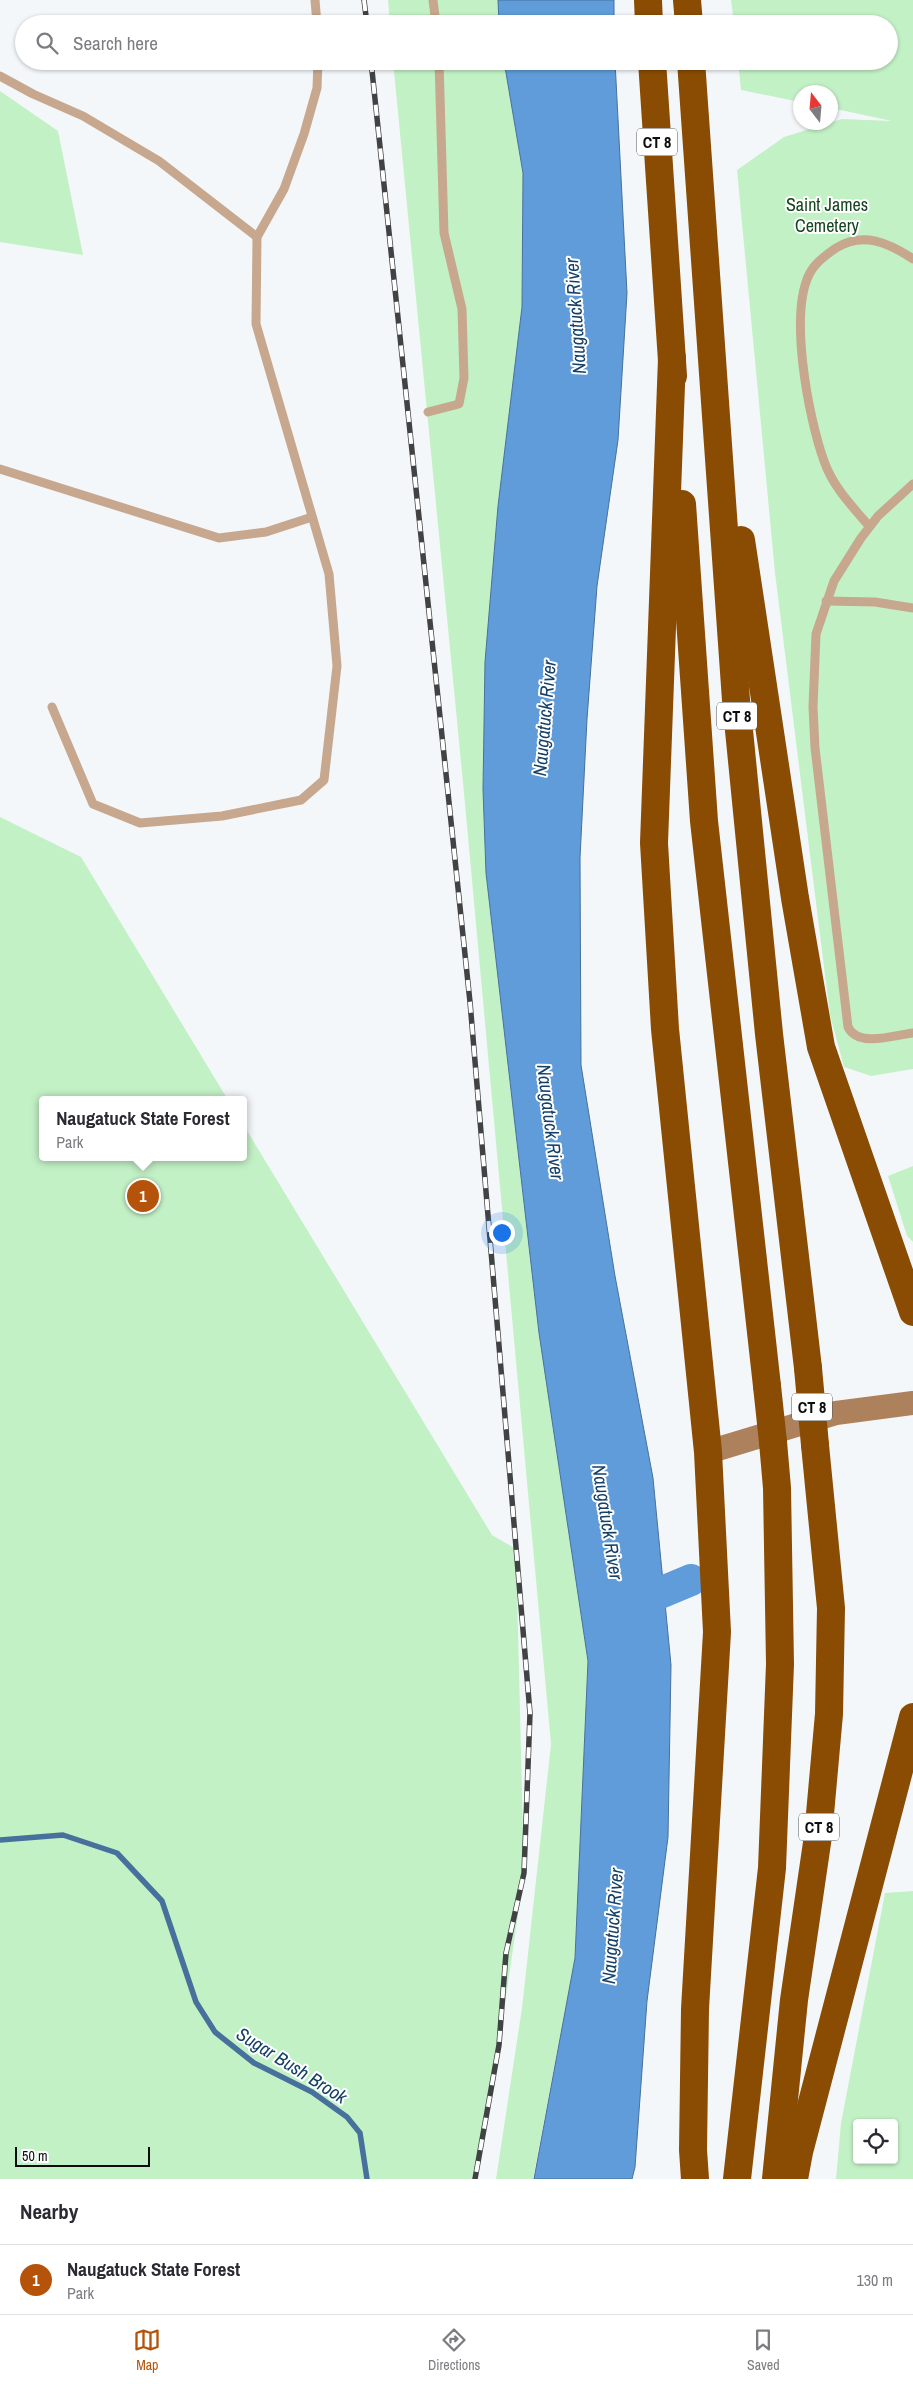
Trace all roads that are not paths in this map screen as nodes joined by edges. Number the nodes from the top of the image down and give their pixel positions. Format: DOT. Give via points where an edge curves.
graph roads {
  1 [pos="315,0"];
  2 [pos="433,0"];
  3 [pos="648,0"];
  4 [pos="687,0"];
  5 [pos="316,15"];
  6 [pos="435,15"];
  7 [pos="649,15"];
  8 [pos="688,15"];
  9 [pos="318,70"];
  10 [pos="439,70"];
  11 [pos="653,70"];
  12 [pos="693,70"];
  13 [pos="0,76"];
  14 [pos="257,237"];
  15 [pos="913,259"];
  16 [pos="710,335"];
  17 [pos="672,358"];
  18 [pos="428,412"];
  19 [pos="0,469"];
  20 [pos="913,484"];
  21 [pos="312,517"];
  22 [pos="869,526"];
  23 [pos="826,601"];
  24 [pos="913,608"];
  25 [pos="52,707"];
  26 [pos="913,1032"];
  27 [pos="913,1312"];
  28 [pos="913,1403"];
  29 [pos="708,1452"];
  30 [pos="913,1717"];
  31 [pos="695,2179"];
  32 [pos="737,2179"];
  33 [pos="776,2179"];
  34 [pos="794,2179"];
  1 -- 5 [label="lane"];
  2 -- 6 [label="lane"];
  3 -- 7 [label="highway"];
  4 -- 8 [label="highway"];
  9 -- 14 [label="lane" via="317,88 304,134 284,189"];
  10 -- 18 [label="lane" via="444,233 462,309 464,378 459,404"];
  11 -- 17 [label="highway, CT 8"];
  12 -- 16 [label="highway, CT 8"];
  13 -- 14 [label="lane" via="84,116 159,161"];
  14 -- 21 [label="lane" via="256,324"];
  15 -- 22 [label="lane" via="882,242 856,240 842,244 826,254 812,269 804,293 800,321 806,387 814,427 824,462 844,498"];
  16 -- 27 [label="highway" via="794,898 821,1047"];
  16 -- 33 [label="highway, CT 8, bridge" via="736,700 769,1034 808,1368 830,1608 829,1714 818,1836 794,2000"];
  17 -- 29 [label="highway" via="654,843 665,1029"];
  17 -- 32 [label="highway, CT 8, bridge" via="704,821 777,1488 780,1664 772,1868"];
  19 -- 21 [label="lane" via="219,538 266,532"];
  20 -- 22 [label="lane"];
  21 -- 25 [label="lane" via="329,574 337,666 324,780 301,800 222,816 140,823 93,804"];
  22 -- 23 [label="lane" via="834,581"];
  23 -- 24 [label="lane" via="875,602"];
  23 -- 26 [label="lane" via="816,634 813,707 818,787 848,1027 850,1032 861,1038"];
  28 -- 29 [label="street" via="836,1413"];
  29 -- 31 [label="highway" via="716,1632 695,2009"];
  30 -- 34 [label="highway"];
}
